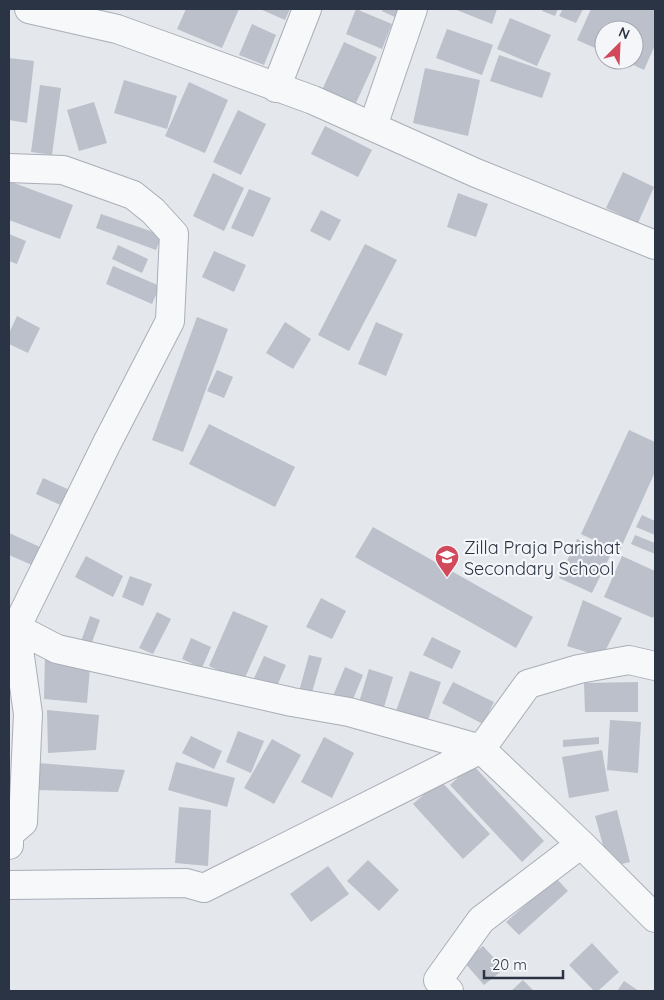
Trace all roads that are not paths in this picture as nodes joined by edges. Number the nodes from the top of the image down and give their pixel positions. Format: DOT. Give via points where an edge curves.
graph roads {
  1 [pos="29,9"];
  2 [pos="307,9"];
  3 [pos="413,9"];
  4 [pos="276,88"];
  5 [pos="373,126"];
  6 [pos="9,168"];
  7 [pos="655,245"];
  8 [pos="12,626"];
  9 [pos="655,666"];
  10 [pos="481,749"];
  11 [pos="16,820"];
  12 [pos="581,844"];
  13 [pos="9,845"];
  14 [pos="9,885"];
  15 [pos="655,918"];
  16 [pos="439,988"];
  1 -- 4 [label="street" via="117,29"];
  2 -- 4 [label="street"];
  3 -- 5 [label="street"];
  4 -- 5 [label="street"];
  5 -- 7 [label="street" via="476,173"];
  6 -- 8 [label="street" via="63,170 133,195 153,210 174,234 170,320"];
  8 -- 10 [label="street" via="57,649 349,712"];
  8 -- 11 [label="street" via="28,714"];
  9 -- 10 [label="street" via="629,660 579,669 528,684"];
  10 -- 12 [label="street"];
  10 -- 14 [label="street" via="204,888 186,883"];
  11 -- 13 [label="street"];
  12 -- 15 [label="street"];
  12 -- 16 [label="street" via="481,920"];
}
